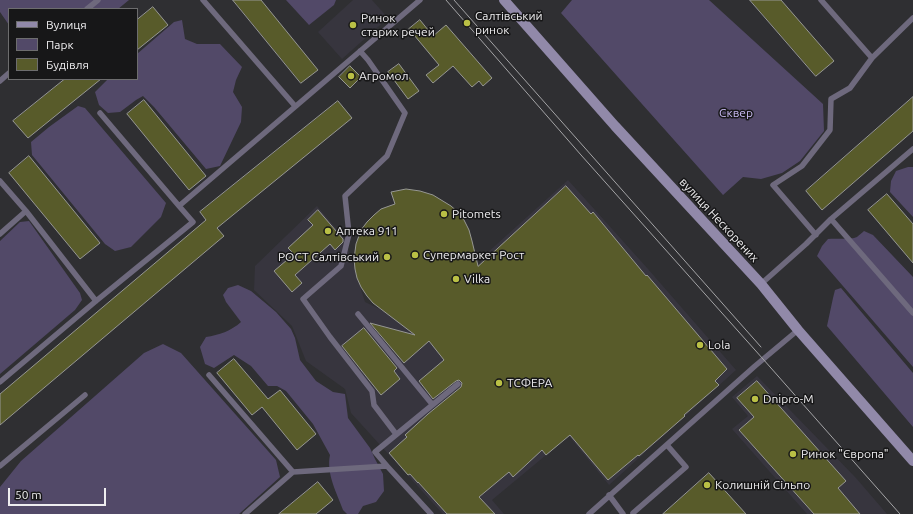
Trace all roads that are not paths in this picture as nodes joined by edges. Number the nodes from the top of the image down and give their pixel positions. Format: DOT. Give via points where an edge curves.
graph roads {
  1 [pos="98,0"];
  2 [pos="203,0"];
  3 [pos="420,0"];
  4 [pos="504,0"];
  5 [pos="822,0"];
  6 [pos="88,8"];
  7 [pos="913,18"];
  8 [pos="360,51"];
  9 [pos="872,58"];
  10 [pos="295,106"];
  11 [pos="100,113"];
  12 [pos="913,149"];
  13 [pos="0,181"];
  14 [pos="179,206"];
  15 [pos="26,211"];
  16 [pos="832,219"];
  17 [pos="0,234"];
  18 [pos="816,234"];
  19 [pos="760,284"];
  20 [pos="96,301"];
  21 [pos="913,313"];
  22 [pos="358,314"];
  23 [pos="798,330"];
  24 [pos="209,375"];
  25 [pos="0,382"];
  26 [pos="458,384"];
  27 [pos="85,395"];
  28 [pos="432,404"];
  29 [pos="396,434"];
  30 [pos="667,444"];
  31 [pos="913,461"];
  32 [pos="0,466"];
  33 [pos="387,466"];
  34 [pos="293,472"];
  35 [pos="609,495"];
  36 [pos="633,513"];
  37 [pos="245,514"];
  38 [pos="431,514"];
  39 [pos="589,514"];
  40 [pos="623,514"];
  1 -- 6 [label="lane"];
  2 -- 10 [label="lane"];
  3 -- 8 [label="lane"];
  4 -- 19 [label="main road, вулиця Нескорених"];
  5 -- 9 [label="lane"];
  7 -- 9 [label="lane"];
  8 -- 10 [label="lane"];
  8 -- 29 [label="lane" via="405,113 387,156 345,196 349,234 341,266 303,299 372,391 374,405"];
  9 -- 18 [label="lane" via="850,88 831,99 830,130 802,166 773,185"];
  10 -- 14 [label="lane"];
  11 -- 14 [label="lane"];
  12 -- 16 [label="lane"];
  13 -- 15 [label="lane"];
  14 -- 20 [label="lane" via="193,222"];
  15 -- 17 [label="lane"];
  15 -- 20 [label="lane"];
  16 -- 18 [label="lane"];
  16 -- 21 [label="lane"];
  18 -- 19 [label="lane"];
  19 -- 23 [label="main road, вулиця Нескорених"];
  20 -- 25 [label="lane"];
  22 -- 28 [label="lane"];
  23 -- 30 [label="lane"];
  23 -- 31 [label="main road, вулиця Нескорених"];
  24 -- 34 [label="lane"];
  26 -- 28 [label="lane"];
  27 -- 32 [label="lane"];
  28 -- 29 [label="lane"];
  29 -- 33 [label="lane" via="375,452"];
  30 -- 35 [label="lane"];
  30 -- 36 [label="lane" via="686,467"];
  33 -- 34 [label="lane"];
  33 -- 38 [label="lane"];
  34 -- 37 [label="lane"];
  35 -- 39 [label="lane"];
  35 -- 40 [label="lane"];
}
